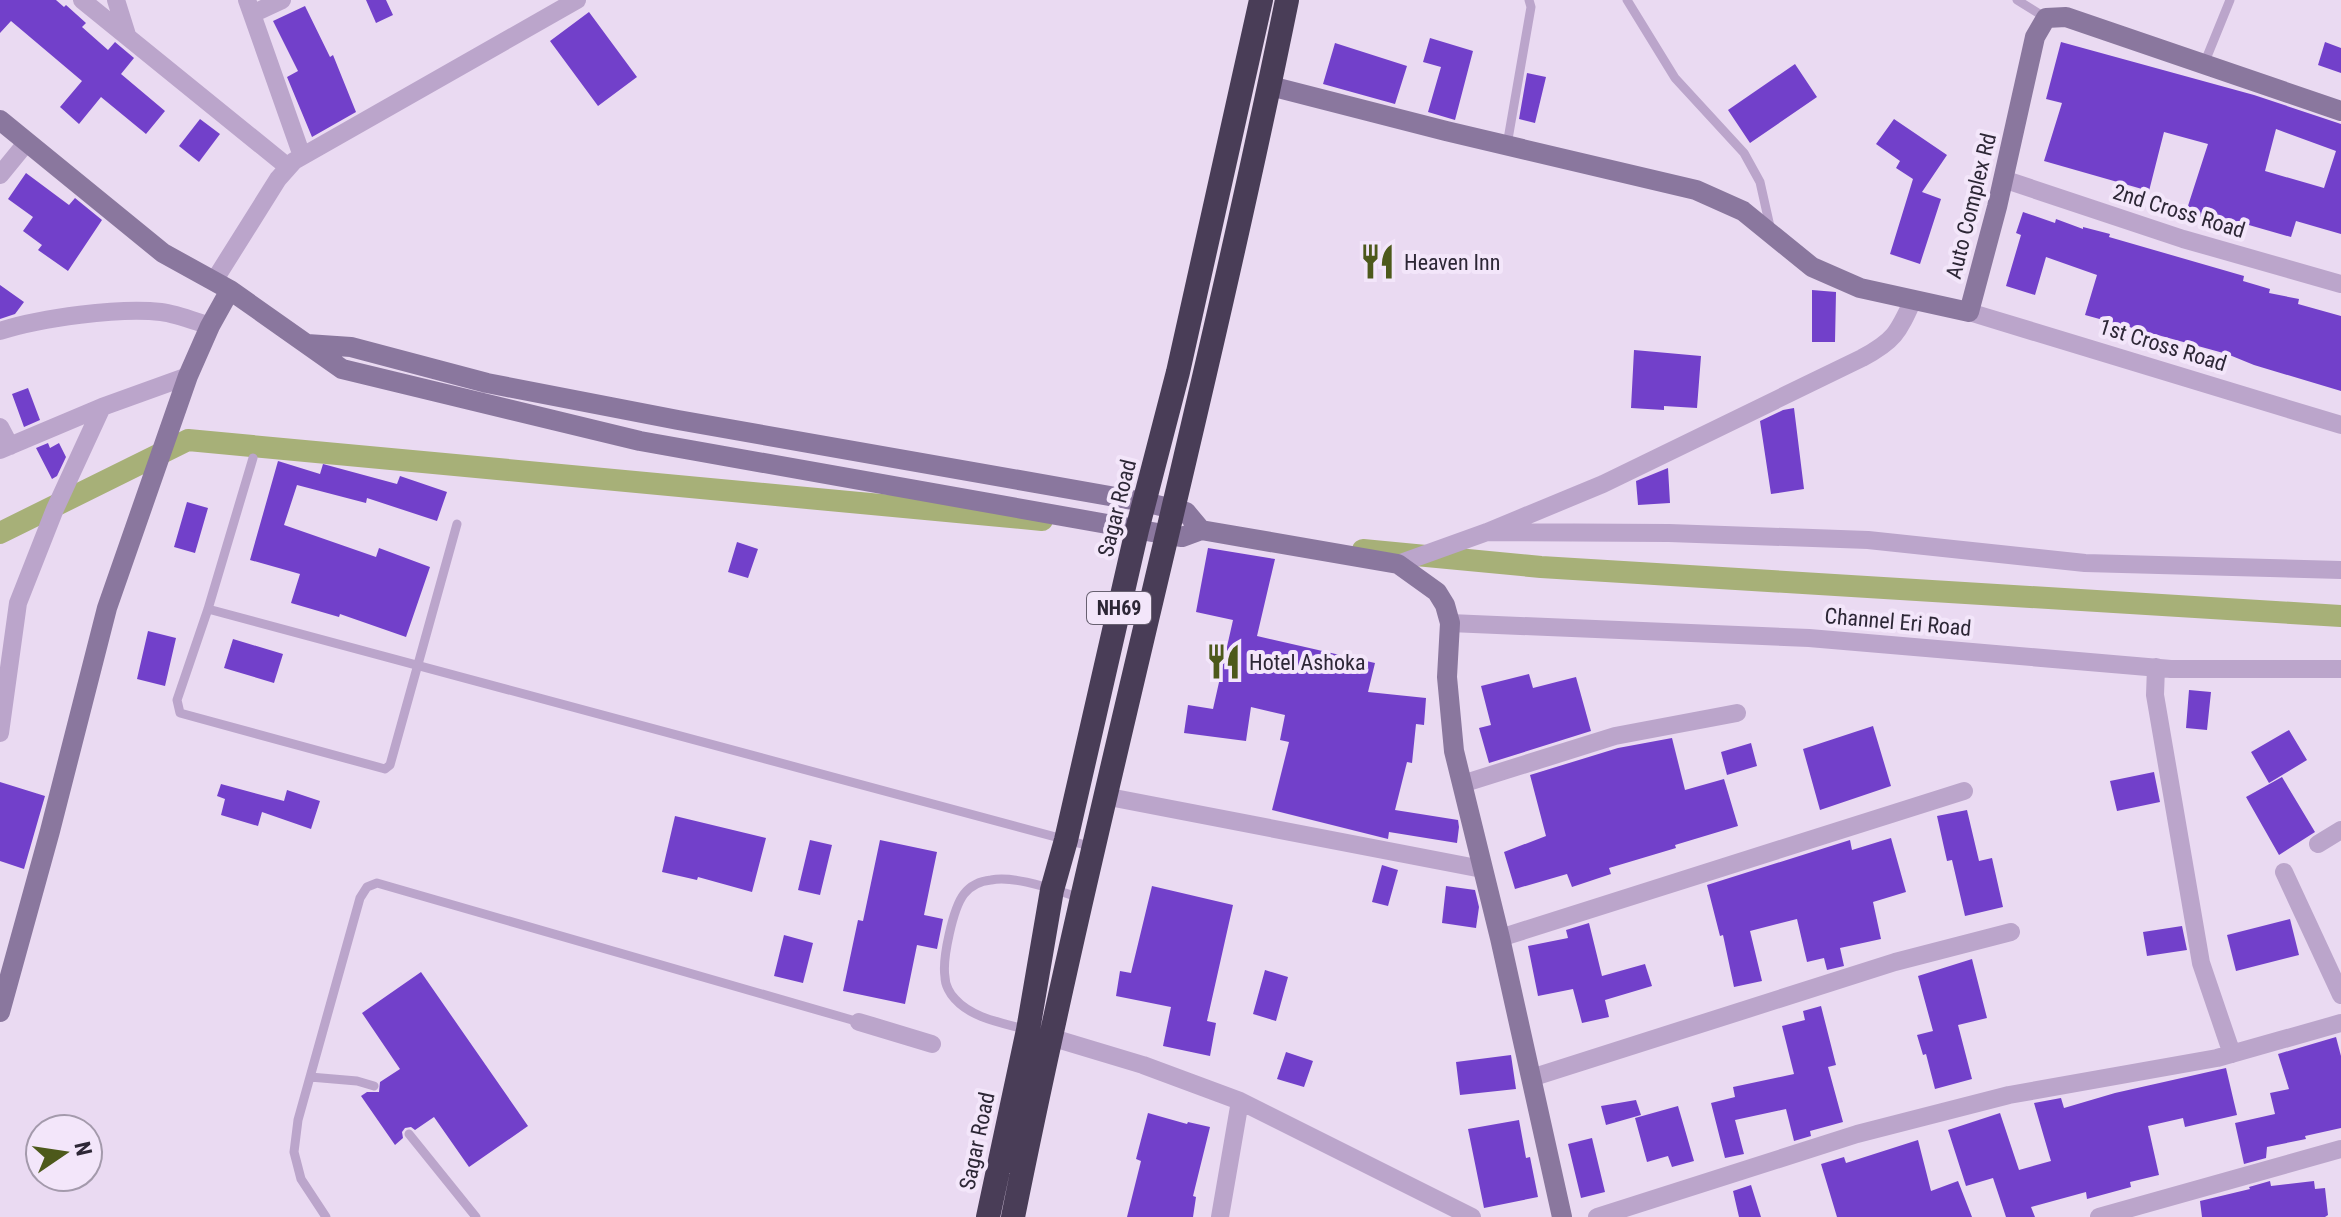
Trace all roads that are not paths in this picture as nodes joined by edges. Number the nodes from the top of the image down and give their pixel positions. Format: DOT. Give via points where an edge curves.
graph roads {
  1 [pos="82,0"];
  2 [pos="116,0"];
  3 [pos="282,0"];
  4 [pos="577,0"];
  5 [pos="1261,0"];
  6 [pos="1287,0"];
  7 [pos="1529,0"];
  8 [pos="1627,0"];
  9 [pos="2017,0"];
  10 [pos="2230,0"];
  11 [pos="249,7"];
  12 [pos="2046,18"];
  13 [pos="128,37"];
  14 [pos="2204,64"];
  15 [pos="1270,86"];
  16 [pos="2341,111"];
  17 [pos="0,120"];
  18 [pos="27,142"];
  19 [pos="1507,145"];
  20 [pos="295,162"];
  21 [pos="0,175"];
  22 [pos="2003,179"];
  23 [pos="1772,234"];
  24 [pos="2341,284"];
  25 [pos="222,286"];
  26 [pos="1913,300"];
  27 [pos="1969,312"];
  28 [pos="210,326"];
  29 [pos="0,331"];
  30 [pos="307,344"];
  31 [pos="188,376"];
  32 [pos="102,407"];
  33 [pos="2341,425"];
  34 [pos="0,427"];
  35 [pos="5,448"];
  36 [pos="253,458"];
  37 [pos="1144,502"];
  38 [pos="1174,508"];
  39 [pos="457,524"];
  40 [pos="1137,530"];
  41 [pos="1201,530"];
  42 [pos="1487,532"];
  43 [pos="1169,535"];
  44 [pos="1398,564"];
  45 [pos="2341,570"];
  46 [pos="9,605"];
  47 [pos="208,609"];
  48 [pos="1450,623"];
  49 [pos="416,664"];
  50 [pos="2156,667"];
  51 [pos="2341,669"];
  52 [pos="1737,713"];
  53 [pos="0,733"];
  54 [pos="1462,784"];
  55 [pos="1964,791"];
  56 [pos="1104,796"];
  57 [pos="2341,830"];
  58 [pos="1066,840"];
  59 [pos="2318,844"];
  60 [pos="1093,847"];
  61 [pos="1482,869"];
  62 [pos="2284,872"];
  63 [pos="1052,890"];
  64 [pos="1082,898"];
  65 [pos="2011,932"];
  66 [pos="1500,938"];
  67 [pos="2341,995"];
  68 [pos="0,1012"];
  69 [pos="859,1022"];
  70 [pos="2341,1023"];
  71 [pos="1039,1033"];
  72 [pos="932,1044"];
  73 [pos="2232,1054"];
  74 [pos="310,1077"];
  75 [pos="1531,1078"];
  76 [pos="374,1086"];
  77 [pos="1240,1101"];
  78 [pos="409,1134"];
  79 [pos="2341,1149"];
  80 [pos="326,1217"];
  81 [pos="476,1217"];
  82 [pos="988,1217"];
  83 [pos="1013,1217"];
  84 [pos="1220,1217"];
  85 [pos="1472,1217"];
  86 [pos="1562,1217"];
  87 [pos="1597,1217"];
  88 [pos="2099,1217"];
  1 -- 13 [label="street"];
  2 -- 13 [label="street"];
  3 -- 11 [label="street"];
  4 -- 20 [label="street"];
  5 -- 37 [label="highway, Sagar Road / NH69"];
  6 -- 15 [label="highway, Sagar Road / NH69"];
  7 -- 19 [label="lane"];
  8 -- 23 [label="lane" via="1675,78 1744,153 1760,182"];
  9 -- 12 [label="lane"];
  10 -- 14 [label="lane"];
  11 -- 20 [label="street"];
  12 -- 14 [label="street" via="2066,17"];
  12 -- 22 [label="street, Auto Complex Rd" via="2035,37"];
  13 -- 20 [label="street"];
  14 -- 16 [label="street"];
  15 -- 19 [label="street, Auto Complex Rd"];
  15 -- 38 [label="highway, Sagar Road / NH69"];
  17 -- 18 [label="street"];
  18 -- 21 [label="street"];
  18 -- 25 [label="street" via="163,253"];
  19 -- 23 [label="street, Auto Complex Rd" via="1696,190 1743,211"];
  20 -- 25 [label="street" via="278,179"];
  22 -- 24 [label="street, 2nd Cross Road"];
  22 -- 27 [label="street, Auto Complex Rd"];
  23 -- 26 [label="street, Auto Complex Rd" via="1812,267 1860,288"];
  25 -- 28 [label="street"];
  25 -- 30 [label="street"];
  26 -- 27 [label="street, Auto Complex Rd"];
  26 -- 42 [label="street" via="1886,345 1603,484"];
  27 -- 33 [label="street, 1st Cross Road"];
  28 -- 29 [label="street" via="163,312 120,311"];
  28 -- 31 [label="street"];
  30 -- 37 [label="street" via="351,347 487,383 678,420"];
  30 -- 40 [label="street" via="342,369 640,441"];
  31 -- 32 [label="street"];
  31 -- 68 [label="street" via="107,608"];
  32 -- 35 [label="street"];
  32 -- 46 [label="street"];
  34 -- 35 [label="street"];
  36 -- 47 [label="lane"];
  37 -- 38 [label="street"];
  37 -- 40 [label="highway, Sagar Road / NH69"];
  38 -- 41 [label="street" via="1192,517"];
  38 -- 43 [label="highway, Sagar Road / NH69"];
  39 -- 49 [label="lane"];
  40 -- 43 [label="street"];
  40 -- 58 [label="highway, Sagar Road / NH69"];
  41 -- 43 [label="street"];
  41 -- 44 [label="street"];
  42 -- 44 [label="street"];
  42 -- 45 [label="street" via="1868,540 2085,563"];
  43 -- 56 [label="highway, Sagar Road / NH69"];
  44 -- 48 [label="street" via="1437,592"];
  46 -- 53 [label="street"];
  47 -- 49 [label="lane"];
  47 -- 49 [label="lane" via="177,700 180,713 376,767 390,765"];
  48 -- 50 [label="street, Channel Eri Road" via="1809,638"];
  48 -- 54 [label="street" via="1447,677"];
  49 -- 58 [label="lane"];
  50 -- 51 [label="street, Channel Eri Road"];
  50 -- 73 [label="street" via="2155,695 2201,963"];
  52 -- 54 [label="street" via="1615,736"];
  54 -- 61 [label="street"];
  55 -- 66 [label="street"];
  56 -- 60 [label="highway, Sagar Road / NH69"];
  56 -- 61 [label="street"];
  57 -- 59 [label="street"];
  58 -- 60 [label="lane"];
  58 -- 63 [label="highway, Sagar Road / NH69"];
  60 -- 64 [label="highway, Sagar Road / NH69"];
  61 -- 66 [label="street"];
  62 -- 67 [label="street"];
  63 -- 64 [label="lane"];
  63 -- 71 [label="highway, Sagar Road / NH69"];
  63 -- 71 [label="lane" via="1011,879 970,888 955,913 944,966 949,991 967,1009"];
  64 -- 71 [label="highway, Sagar Road / NH69"];
  65 -- 75 [label="street" via="1895,962"];
  66 -- 75 [label="street"];
  69 -- 72 [label="street"];
  69 -- 74 [label="lane" via="377,883 360,898"];
  70 -- 73 [label="street"];
  71 -- 77 [label="street"];
  71 -- 82 [label="highway, Sagar Road / NH69"];
  71 -- 83 [label="highway, Sagar Road / NH69"];
  73 -- 87 [label="street" via="2009,1095 1887,1126"];
  74 -- 76 [label="lane"];
  74 -- 80 [label="lane" via="294,1152 301,1179"];
  75 -- 86 [label="street"];
  77 -- 84 [label="street"];
  77 -- 85 [label="street"];
  78 -- 81 [label="lane"];
  79 -- 88 [label="street"];
}
